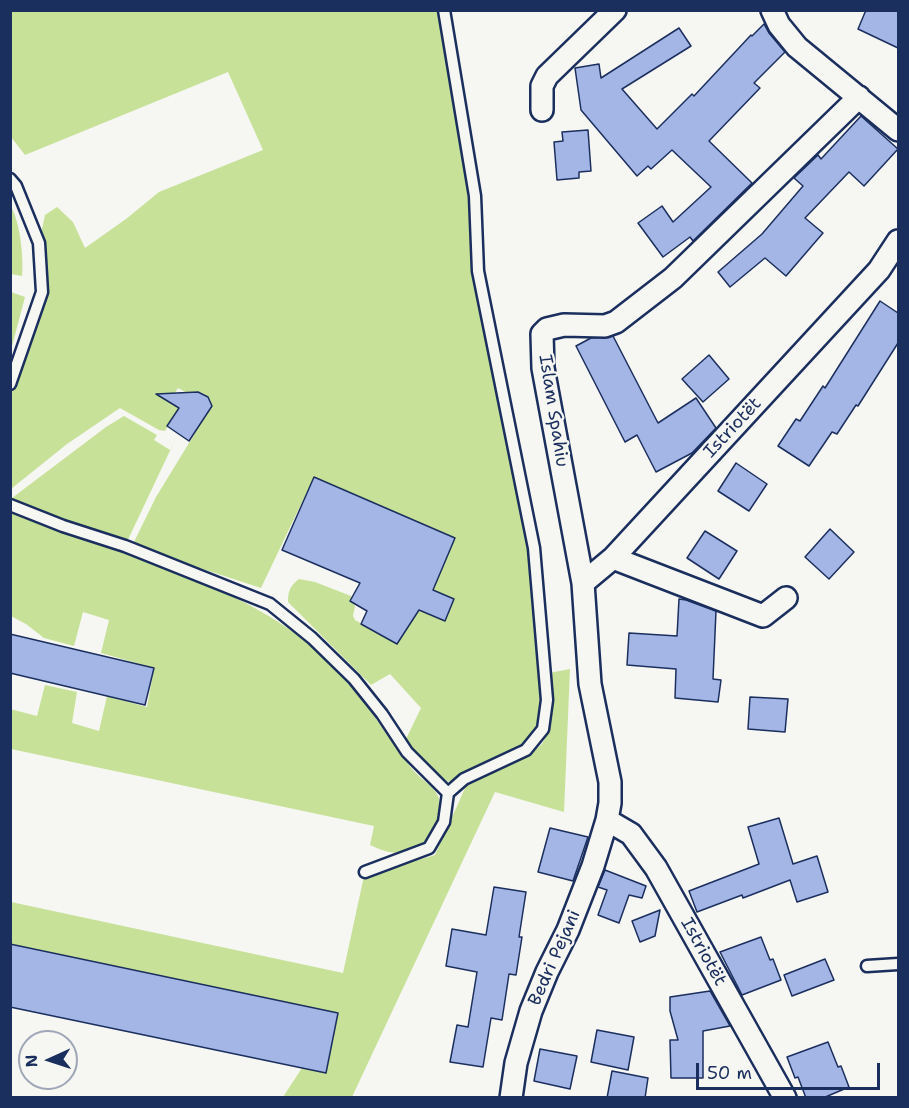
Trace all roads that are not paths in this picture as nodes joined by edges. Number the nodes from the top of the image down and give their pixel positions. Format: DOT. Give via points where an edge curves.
graph roads {
  1 [pos="444,10"];
  2 [pos="615,10"];
  3 [pos="772,10"];
  4 [pos="859,97"];
  5 [pos="542,110"];
  6 [pos="898,129"];
  7 [pos="10,179"];
  8 [pos="898,241"];
  9 [pos="889,270"];
  10 [pos="10,384"];
  11 [pos="10,505"];
  12 [pos="613,558"];
  13 [pos="583,583"];
  14 [pos="786,598"];
  15 [pos="448,793"];
  16 [pos="607,820"];
  17 [pos="365,872"];
  18 [pos="898,964"];
  19 [pos="867,966"];
  20 [pos="511,1098"];
  21 [pos="785,1098"];
  1 -- 15 [label="lane" via="475,196 478,271 534,548 547,700 543,729 526,750 464,779"];
  2 -- 5 [label="street" via="547,76 542,86"];
  3 -- 4 [label="street" via="797,47"];
  4 -- 6 [label="street"];
  4 -- 13 [label="street, Islam Spahiu" via="673,278 616,322 605,326 564,326 542,334 543,368"];
  7 -- 10 [label="lane" via="39,243 42,292"];
  8 -- 9 [label="street, Istriotët"];
  9 -- 12 [label="street, Istriotët"];
  11 -- 15 [label="lane" via="270,604 354,679 407,752"];
  12 -- 13 [label="street, Istriotët"];
  12 -- 14 [label="street" via="763,616"];
  13 -- 16 [label="street, Islam Spahiu" via="590,684 610,782"];
  15 -- 17 [label="lane" via="444,822 429,848"];
  16 -- 20 [label="street, Bedri Pejani" via="568,930 531,1011"];
  16 -- 21 [label="street, Istriotët" via="631,834 656,868"];
  18 -- 19 [label="lane"];
}
